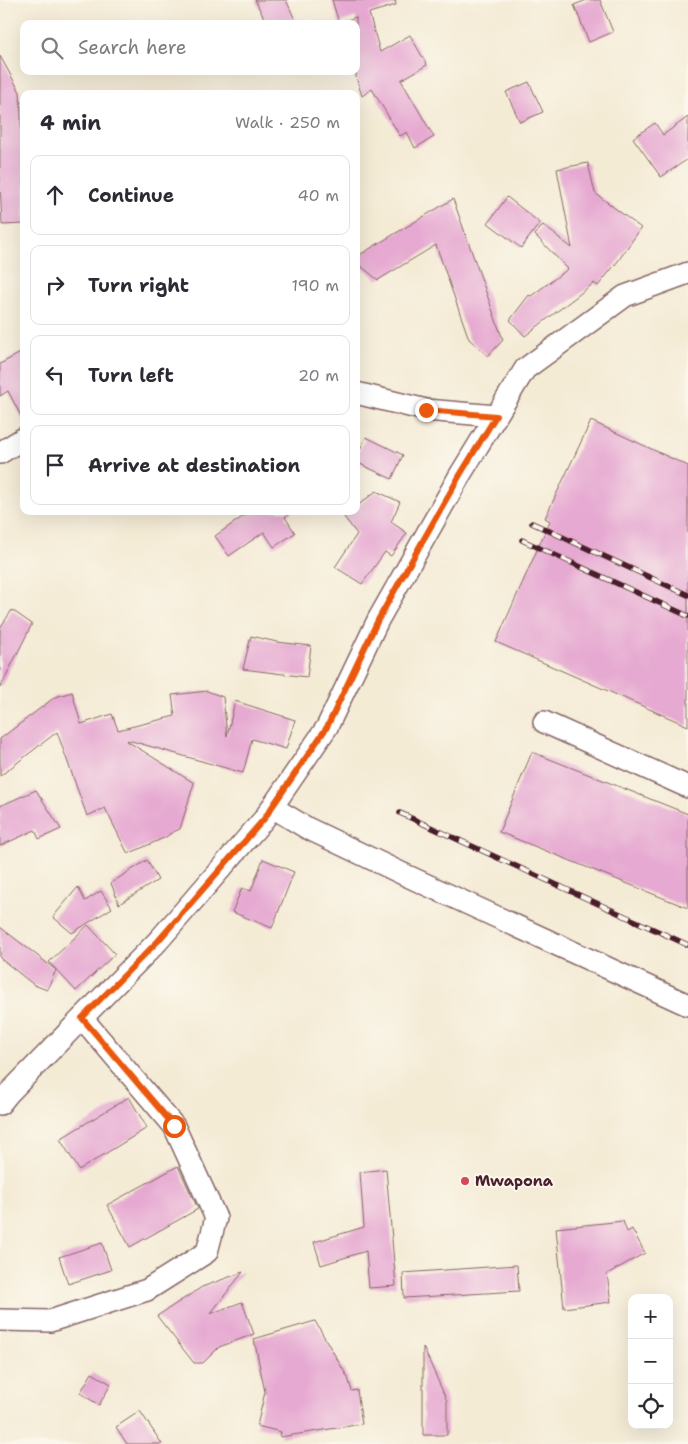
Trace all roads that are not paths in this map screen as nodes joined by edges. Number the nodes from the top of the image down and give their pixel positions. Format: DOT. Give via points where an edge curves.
graph roads {
  1 [pos="688,273"];
  2 [pos="360,394"];
  3 [pos="496,416"];
  4 [pos="20,440"];
  5 [pos="0,453"];
  6 [pos="544,722"];
  7 [pos="688,787"];
  8 [pos="272,807"];
  9 [pos="688,1005"];
  10 [pos="82,1018"];
  11 [pos="0,1104"];
  12 [pos="0,1320"];
  1 -- 3 [label="street" via="625,296 525,369"];
  2 -- 3 [label="street" via="426,410"];
  3 -- 8 [label="street" via="378,620 327,727"];
  4 -- 5 [label="street"];
  6 -- 7 [label="street"];
  8 -- 9 [label="street" via="307,828 401,873"];
  8 -- 10 [label="street" via="158,941"];
  10 -- 11 [label="street"];
  10 -- 12 [label="street" via="174,1126 216,1218 207,1252 147,1290 50,1321"];
}
